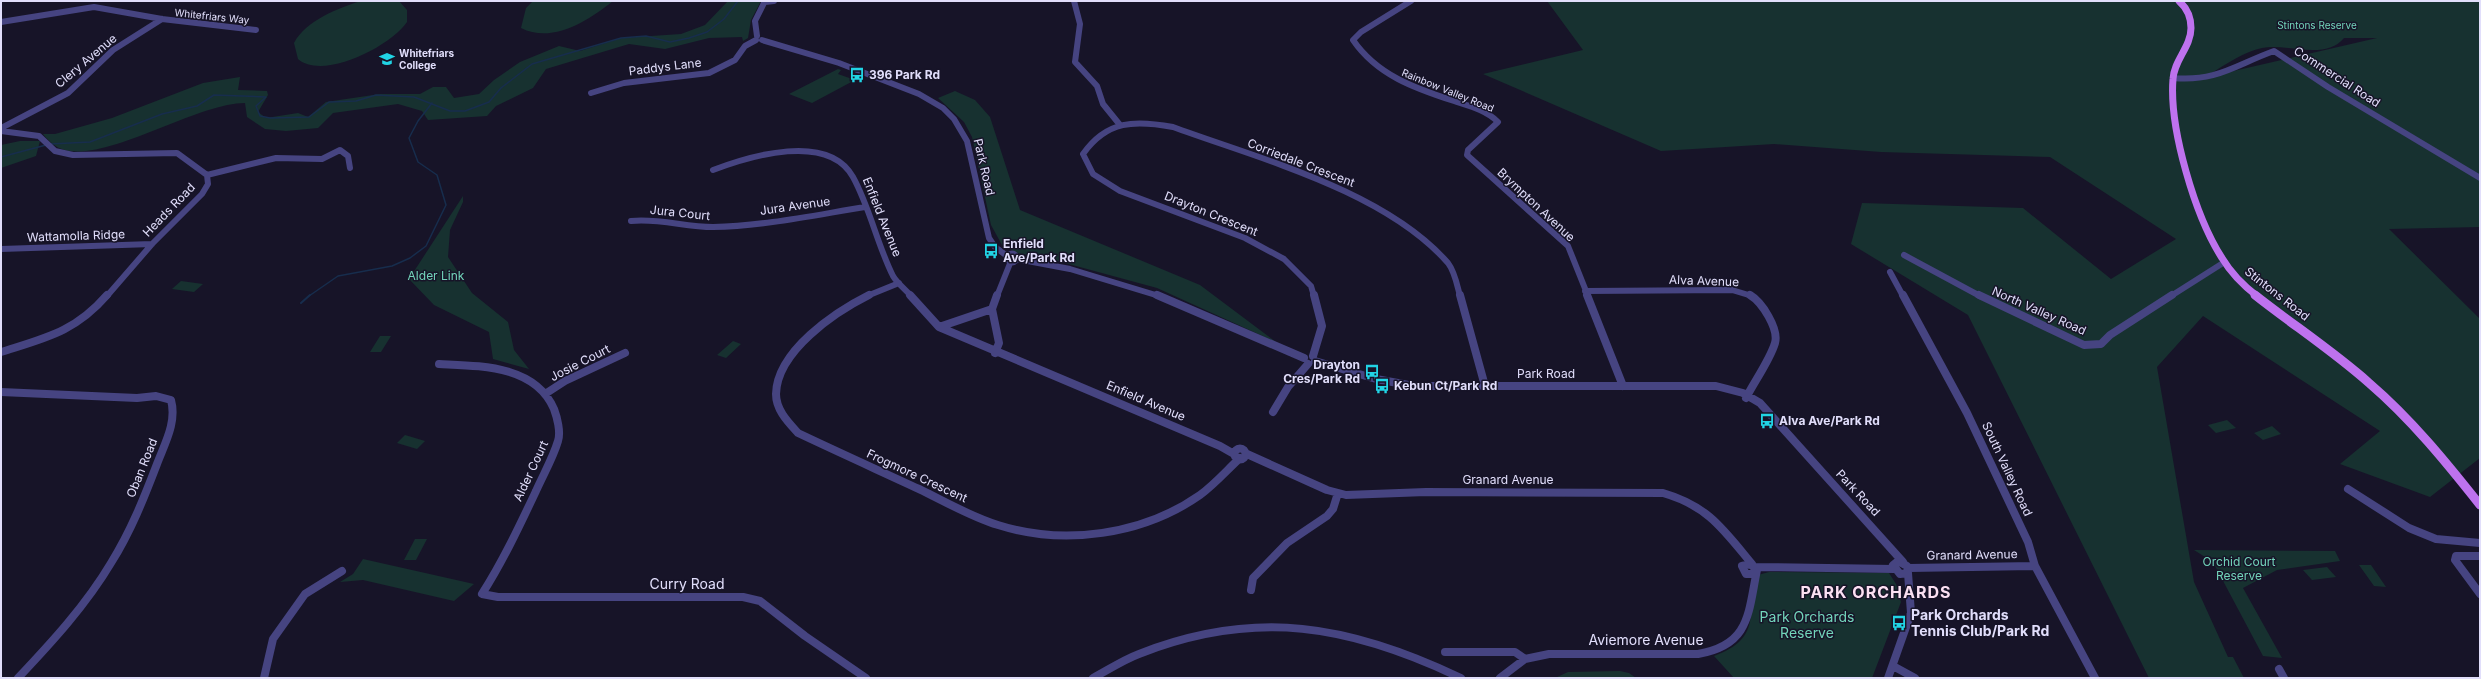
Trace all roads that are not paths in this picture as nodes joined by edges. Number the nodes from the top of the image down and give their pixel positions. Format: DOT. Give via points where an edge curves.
graph roads {
  1 [pos="765,1"];
  2 [pos="774,1"];
  3 [pos="1074,1"];
  4 [pos="1411,1"];
  5 [pos="2179,1"];
  6 [pos="162,19"];
  7 [pos="1,22"];
  8 [pos="256,30"];
  9 [pos="758,39"];
  10 [pos="2173,78"];
  11 [pos="591,92"];
  12 [pos="1498,124"];
  13 [pos="1120,125"];
  14 [pos="1,128"];
  15 [pos="1,131"];
  16 [pos="350,168"];
  17 [pos="713,170"];
  18 [pos="207,176"];
  19 [pos="2480,178"];
  20 [pos="865,207"];
  21 [pos="631,222"];
  22 [pos="727,227"];
  23 [pos="152,244"];
  24 [pos="1,249"];
  25 [pos="1904,255"];
  26 [pos="1012,259"];
  27 [pos="2223,263"];
  28 [pos="1890,272"];
  29 [pos="899,283"];
  30 [pos="1586,291"];
  31 [pos="992,308"];
  32 [pos="940,327"];
  33 [pos="1,352"];
  34 [pos="992,352"];
  35 [pos="625,353"];
  36 [pos="1310,360"];
  37 [pos="439,364"];
  38 [pos="1485,386"];
  39 [pos="1623,386"];
  40 [pos="1,392"];
  41 [pos="544,394"];
  42 [pos="1747,396"];
  43 [pos="1273,412"];
  44 [pos="1239,455"];
  45 [pos="2348,489"];
  46 [pos="1338,493"];
  47 [pos="2480,505"];
  48 [pos="2480,543"];
  49 [pos="2480,556"];
  50 [pos="2035,566"];
  51 [pos="1901,568"];
  52 [pos="1752,569"];
  53 [pos="342,571"];
  54 [pos="1252,590"];
  55 [pos="482,594"];
  56 [pos="2480,594"];
  57 [pos="1445,652"];
  58 [pos="1525,660"];
  59 [pos="1893,666"];
  60 [pos="2279,669"];
  61 [pos="18,678"];
  62 [pos="264,678"];
  63 [pos="866,678"];
  64 [pos="1093,678"];
  65 [pos="1461,678"];
  66 [pos="1500,678"];
  67 [pos="1888,678"];
  68 [pos="1915,678"];
  69 [pos="2095,678"];
  70 [pos="2284,678"];
  1 -- 2 [label="street"];
  1 -- 9 [label="street" via="756,21"];
  3 -- 13 [label="street" via="1079,10 1081,36 1075,62 1097,86 1103,104"];
  4 -- 12 [label="street, Rainbow Valley Road" via="1361,32 1353,40 1357,47 1394,78 1482,112 1494,118"];
  5 -- 10 [label="main road, Stintons Road" via="2190,13 2188,41 2176,65"];
  6 -- 7 [label="street, Whitefriars Way" via="94,8"];
  6 -- 8 [label="street, Whitefriars Way"];
  6 -- 14 [label="street, Clery Avenue" via="113,50 68,93"];
  9 -- 11 [label="street, Paddys Lane" via="745,46 735,60 709,73 639,81"];
  9 -- 26 [label="street, Park Road" via="839,63 919,94 943,108 960,127 967,141 989,238 995,247"];
  10 -- 19 [label="street, Commercial Road" via="2208,79 2274,51 2328,87"];
  10 -- 27 [label="main road, Stintons Road" via="2180,141 2186,167 2208,230"];
  12 -- 30 [label="street, Brympton Avenue" via="1468,150 1467,154 1568,246"];
  13 -- 36 [label="street, Drayton Crescent" via="1099,134 1090,143 1083,154 1089,170 1101,180 1123,191 1268,249 1294,266 1312,287 1321,310 1322,328"];
  13 -- 38 [label="street, Corriedale Crescent" via="1141,123 1173,127 1295,171 1358,197 1418,236 1448,263 1454,273"];
  15 -- 18 [label="street, Heads Road" via="31,133 41,137 51,150 73,155 177,153"];
  16 -- 18 [label="street" via="348,156 340,150 322,159 276,158"];
  17 -- 20 [label="street, Enfield Avenue" via="737,160 769,152 796,150 822,154 838,161 849,171"];
  18 -- 23 [label="street, Heads Road" via="208,184 202,194"];
  20 -- 22 [label="street, Jura Avenue"];
  20 -- 29 [label="street, Enfield Avenue" via="888,266"];
  21 -- 22 [label="street, Jura Court" via="641,220 698,227"];
  23 -- 24 [label="street, Wattamolla Ridge"];
  23 -- 33 [label="street, Heads Road" via="83,320 60,333"];
  25 -- 27 [label="street, North Valley Road" via="1992,302 2084,345 2101,344"];
  26 -- 31 [label="street"];
  26 -- 36 [label="street, Park Road" via="1070,268 1149,292"];
  27 -- 47 [label="main road, Stintons Road" via="2248,289 2345,363 2397,409 2440,453"];
  28 -- 50 [label="street, South Valley Road" via="1967,413 2028,542"];
  29 -- 32 [label="street, Enfield Avenue"];
  29 -- 44 [label="street, Frogmore Crescent" via="855,303 808,338 784,365 777,381 777,403 784,418 798,433 997,525 1015,531 1046,535 1096,534 1144,524 1195,498 1216,482"];
  30 -- 39 [label="street, Brympton Avenue"];
  30 -- 42 [label="street, Alva Avenue" via="1732,290 1754,297 1775,332 1775,342"];
  31 -- 32 [label="street"];
  31 -- 34 [label="street" via="999,343"];
  32 -- 34 [label="street, Enfield Avenue"];
  34 -- 44 [label="street, Enfield Avenue"];
  35 -- 41 [label="street, Josie Court" via="565,381"];
  36 -- 38 [label="street, Park Road" via="1402,384"];
  36 -- 43 [label="street"];
  37 -- 41 [label="street, Alder Court" via="490,366 508,370 530,380"];
  38 -- 39 [label="street, Park Road"];
  39 -- 42 [label="street, Park Road" via="1707,386"];
  40 -- 61 [label="street, Oban Road" via="137,398 156,396 171,400 174,407 166,443 123,544 99,583 48,646"];
  41 -- 55 [label="street, Alder Court" via="555,407 560,422 559,440 507,554"];
  42 -- 51 [label="street, Park Road" via="1765,410 1884,540"];
  44 -- 46 [label="street, Granard Avenue"];
  45 -- 48 [label="street" via="2409,528 2436,539"];
  46 -- 52 [label="street, Granard Avenue" via="1663,493 1684,499 1704,510 1719,524"];
  46 -- 54 [label="street" via="1333,509 1327,516 1287,543 1257,573 1253,578"];
  49 -- 56 [label="street" via="2456,556 2455,560"];
  50 -- 51 [label="street, Granard Avenue"];
  50 -- 69 [label="street, South Valley Road"];
  51 -- 52 [label="street, Granard Avenue"];
  51 -- 59 [label="street, Park Road" via="1910,591 1911,613"];
  52 -- 58 [label="street, Aviemore Avenue" via="1744,628 1733,642 1714,652 1549,654"];
  53 -- 62 [label="street" via="305,594 273,639"];
  55 -- 63 [label="street, Curry Road" via="498,597 743,597 760,601"];
  57 -- 58 [label="street" via="1515,652"];
  58 -- 66 [label="street, Aviemore Avenue" via="1509,669"];
  59 -- 67 [label="street, Park Road"];
  59 -- 68 [label="street"];
  60 -- 70 [label="street"];
  64 -- 65 [label="street" via="1132,656 1181,638 1231,628 1280,627 1345,634 1380,642 1425,659"];
}
